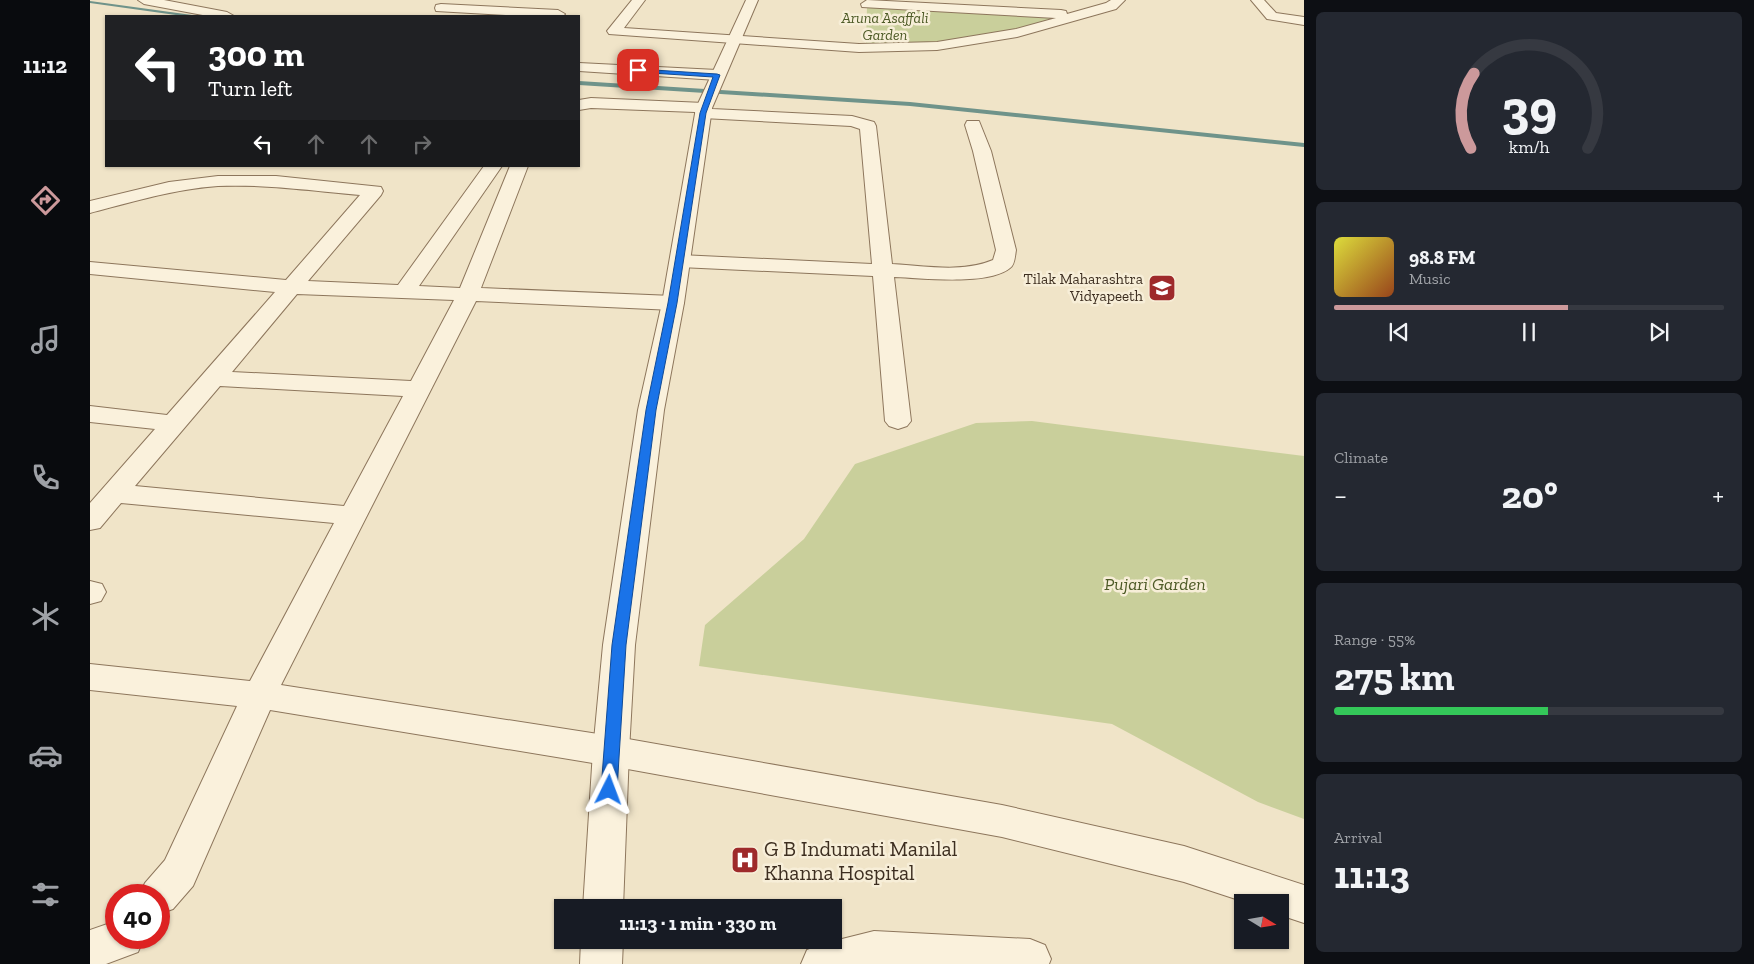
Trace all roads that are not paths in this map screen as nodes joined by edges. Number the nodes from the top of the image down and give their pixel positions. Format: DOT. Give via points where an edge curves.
graph roads {
  1 [pos="144,0"];
  2 [pos="639,0"];
  3 [pos="752,0"];
  4 [pos="1118,0"];
  5 [pos="1257,0"];
  6 [pos="867,6"];
  7 [pos="441,8"];
  8 [pos="559,12"];
  9 [pos="222,15"];
  10 [pos="1081,15"];
  11 [pos="1304,21"];
  12 [pos="862,31"];
  13 [pos="732,40"];
  14 [pos="859,48"];
  15 [pos="580,67"];
  16 [pos="709,96"];
  17 [pos="580,105"];
  18 [pos="973,125"];
  19 [pos="492,167"];
  20 [pos="519,167"];
  21 [pos="90,207"];
  22 [pos="680,261"];
  23 [pos="90,268"];
  24 [pos="882,271"];
  25 [pos="292,287"];
  26 [pos="403,293"];
  27 [pos="468,295"];
  28 [pos="673,303"];
  29 [pos="213,378"];
  30 [pos="419,389"];
  31 [pos="90,414"];
  32 [pos="898,421"];
  33 [pos="174,424"];
  34 [pos="114,493"];
  35 [pos="353,516"];
  36 [pos="90,520"];
  37 [pos="90,677"];
  38 [pos="259,695"];
  39 [pos="611,751"];
  40 [pos="169,884"];
  41 [pos="603,899"];
  42 [pos="1304,904"];
  43 [pos="105,945"];
  44 [pos="602,949"];
  45 [pos="90,950"];
  46 [pos="1030,959"];
  47 [pos="601,964"];
  48 [pos="822,964"];
  1 -- 9 [label="street"];
  2 -- 13 [label="street" via="614,31"];
  3 -- 13 [label="street"];
  4 -- 10 [label="street" via="1110,6"];
  5 -- 11 [label="street" via="1272,16"];
  6 -- 10 [label="street"];
  7 -- 8 [label="street"];
  10 -- 14 [label="street" via="1016,34 937,46"];
  12 -- 14 [label="street"];
  13 -- 14 [label="street"];
  13 -- 16 [label="street"];
  15 -- 16 [label="street"];
  16 -- 17 [label="street"];
  16 -- 22 [label="street"];
  16 -- 24 [label="street" via="862,122 868,126"];
  18 -- 24 [label="street" via="1006,250 1002,264 985,271 962,274"];
  19 -- 26 [label="street"];
  20 -- 27 [label="street"];
  21 -- 25 [label="street" via="163,188 218,181 317,178 374,191"];
  22 -- 24 [label="street"];
  22 -- 28 [label="street"];
  23 -- 25 [label="street"];
  24 -- 32 [label="street"];
  25 -- 26 [label="street"];
  25 -- 29 [label="street"];
  26 -- 27 [label="street"];
  27 -- 28 [label="street"];
  27 -- 30 [label="street"];
  28 -- 39 [label="street" via="650,419 619,645"];
  29 -- 30 [label="street"];
  29 -- 33 [label="street"];
  30 -- 35 [label="street"];
  31 -- 33 [label="street"];
  33 -- 34 [label="street"];
  34 -- 35 [label="street"];
  34 -- 36 [label="street"];
  35 -- 38 [label="street"];
  37 -- 38 [label="street"];
  38 -- 39 [label="street"];
  38 -- 40 [label="street" via="179,873"];
  39 -- 41 [label="street"];
  39 -- 42 [label="street" via="1002,821 1184,864"];
  43 -- 45 [label="street"];
  44 -- 47 [label="street"];
  46 -- 48 [label="street" via="874,951"];
}
